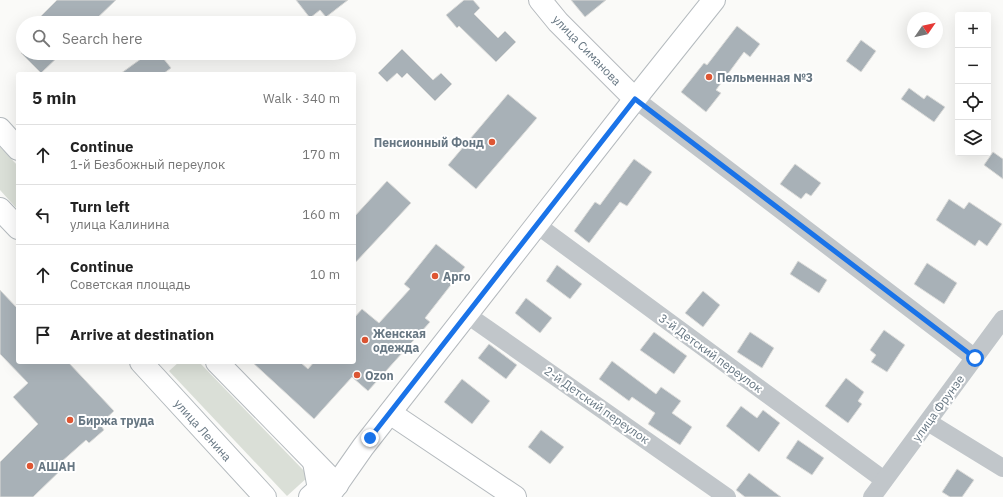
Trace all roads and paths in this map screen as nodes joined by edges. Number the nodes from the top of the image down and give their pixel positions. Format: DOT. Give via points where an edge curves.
graph roads {
  1 [pos="540,0"];
  2 [pos="714,0"];
  3 [pos="635,99"];
  4 [pos="0,129"];
  5 [pos="16,147"];
  6 [pos="0,209"];
  7 [pos="16,226"];
  8 [pos="536,226"];
  9 [pos="466,314"];
  10 [pos="1003,319"];
  11 [pos="975,358"];
  12 [pos="143,364"];
  13 [pos="219,364"];
  14 [pos="390,413"];
  15 [pos="928,422"];
  16 [pos="314,462"];
  17 [pos="1003,468"];
  18 [pos="884,480"];
  19 [pos="332,491"];
  20 [pos="265,497"];
  21 [pos="310,497"];
  22 [pos="515,497"];
  23 [pos="727,497"];
  24 [pos="872,497"];
  1 -- 3 [label="main road, улица Симанова" via="558,22"];
  2 -- 3 [label="main road"];
  3 -- 8 [label="main road"];
  3 -- 11 [label="street"];
  4 -- 5 [label="main road"];
  6 -- 7 [label="main road"];
  8 -- 9 [label="main road"];
  8 -- 18 [label="street, 3-й Детский переулок"];
  9 -- 14 [label="main road"];
  9 -- 23 [label="street, 2-й Детский переулок"];
  10 -- 11 [label="street, улица Фрунзе"];
  11 -- 15 [label="street, улица Фрунзе"];
  12 -- 20 [label="main road, улица Ленина"];
  13 -- 16 [label="main road"];
  14 -- 19 [label="main road"];
  14 -- 22 [label="main road"];
  15 -- 17 [label="street"];
  15 -- 18 [label="street, улица Фрунзе"];
  16 -- 19 [label="main road"];
  16 -- 21 [label="main road" via="319,489"];
  18 -- 24 [label="street, улица Фрунзе"];
}
